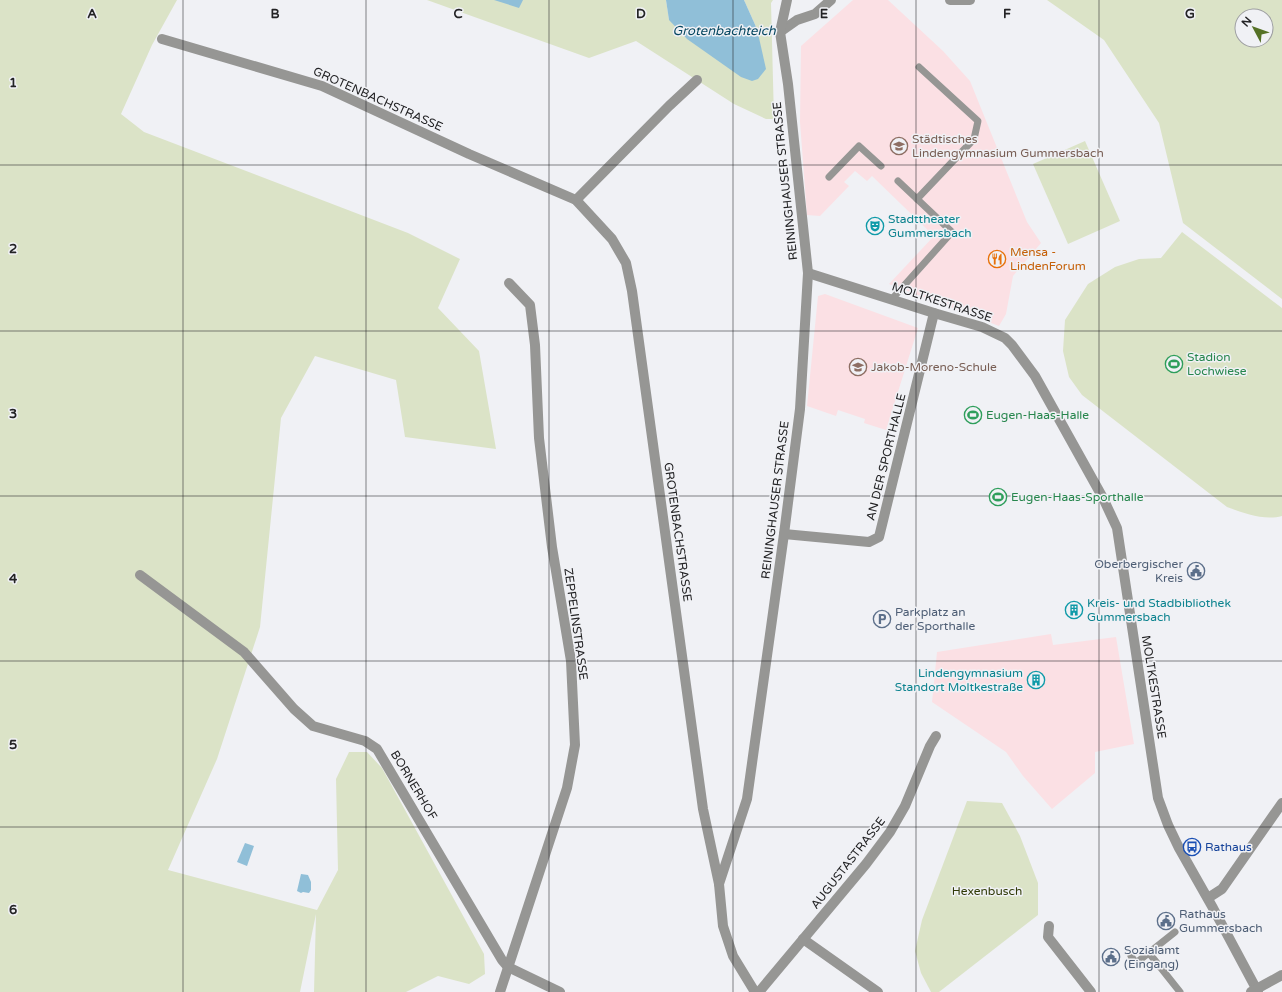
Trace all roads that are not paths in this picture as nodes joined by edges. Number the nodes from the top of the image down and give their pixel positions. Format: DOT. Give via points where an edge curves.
graph roads {
  1 [pos="787,0"];
  2 [pos="831,0"];
  3 [pos="950,0"];
  4 [pos="970,0"];
  5 [pos="780,32"];
  6 [pos="162,39"];
  7 [pos="919,67"];
  8 [pos="697,80"];
  9 [pos="881,166"];
  10 [pos="829,177"];
  11 [pos="898,181"];
  12 [pos="917,199"];
  13 [pos="576,200"];
  14 [pos="808,273"];
  15 [pos="509,283"];
  16 [pos="892,299"];
  17 [pos="934,313"];
  18 [pos="784,534"];
  19 [pos="140,575"];
  20 [pos="936,736"];
  21 [pos="1282,803"];
  22 [pos="719,884"];
  23 [pos="1208,898"];
  24 [pos="1049,926"];
  25 [pos="1175,932"];
  26 [pos="803,939"];
  27 [pos="1149,953"];
  28 [pos="1131,956"];
  29 [pos="508,968"];
  30 [pos="1282,975"];
  31 [pos="1255,991"];
  32 [pos="500,992"];
  33 [pos="560,992"];
  34 [pos="755,992"];
  35 [pos="759,992"];
  36 [pos="878,992"];
  37 [pos="1091,992"];
  38 [pos="1180,992"];
  1 -- 5 [label="street, REININGHAUSER STRASSE"];
  2 -- 5 [label="street" via="815,14 798,20"];
  3 -- 4 [label="street"];
  5 -- 14 [label="street, REININGHAUSER STRASSE"];
  6 -- 13 [label="street, GROTENBACHSTRASSE" via="322,86"];
  7 -- 12 [label="street" via="978,121 974,139"];
  8 -- 13 [label="street"];
  9 -- 10 [label="street" via="859,146"];
  11 -- 12 [label="street"];
  12 -- 16 [label="street" via="952,232"];
  13 -- 22 [label="street, GROTENBACHSTRASSE" via="612,239 626,263 632,291 703,809"];
  14 -- 16 [label="street, MOLTKESTRASSE"];
  14 -- 18 [label="street, REININGHAUSER STRASSE" via="800,409"];
  15 -- 29 [label="street, ZEPPELINSTRASSE" via="530,305 535,344 539,438 552,547 570,661 575,745 567,788"];
  16 -- 17 [label="street, MOLTKESTRASSE"];
  17 -- 18 [label="street, AN DER SPORTHALLE" via="879,537 869,542"];
  17 -- 23 [label="street, MOLTKESTRASSE" via="982,327 1005,338 1012,345 1034,376 1103,498 1117,528 1158,798 1172,834"];
  18 -- 22 [label="street, REININGHAUSER STRASSE" via="747,800"];
  19 -- 29 [label="street, BORNERHOF" via="244,652 294,709 313,726 365,741 377,749"];
  20 -- 26 [label="street, AUGUSTASTRASSE" via="905,806 890,832"];
  21 -- 23 [label="street" via="1222,889"];
  22 -- 34 [label="street, REININGHAUSER STRASSE" via="723,926 733,956"];
  23 -- 31 [label="street, MOLTKESTRASSE"];
  24 -- 37 [label="street" via="1048,937"];
  25 -- 27 [label="street"];
  26 -- 35 [label="street, AUGUSTASTRASSE"];
  26 -- 36 [label="street"];
  27 -- 28 [label="street" via="1136,963"];
  27 -- 38 [label="street"];
  29 -- 32 [label="street"];
  29 -- 33 [label="street"];
  30 -- 31 [label="street"];
}
